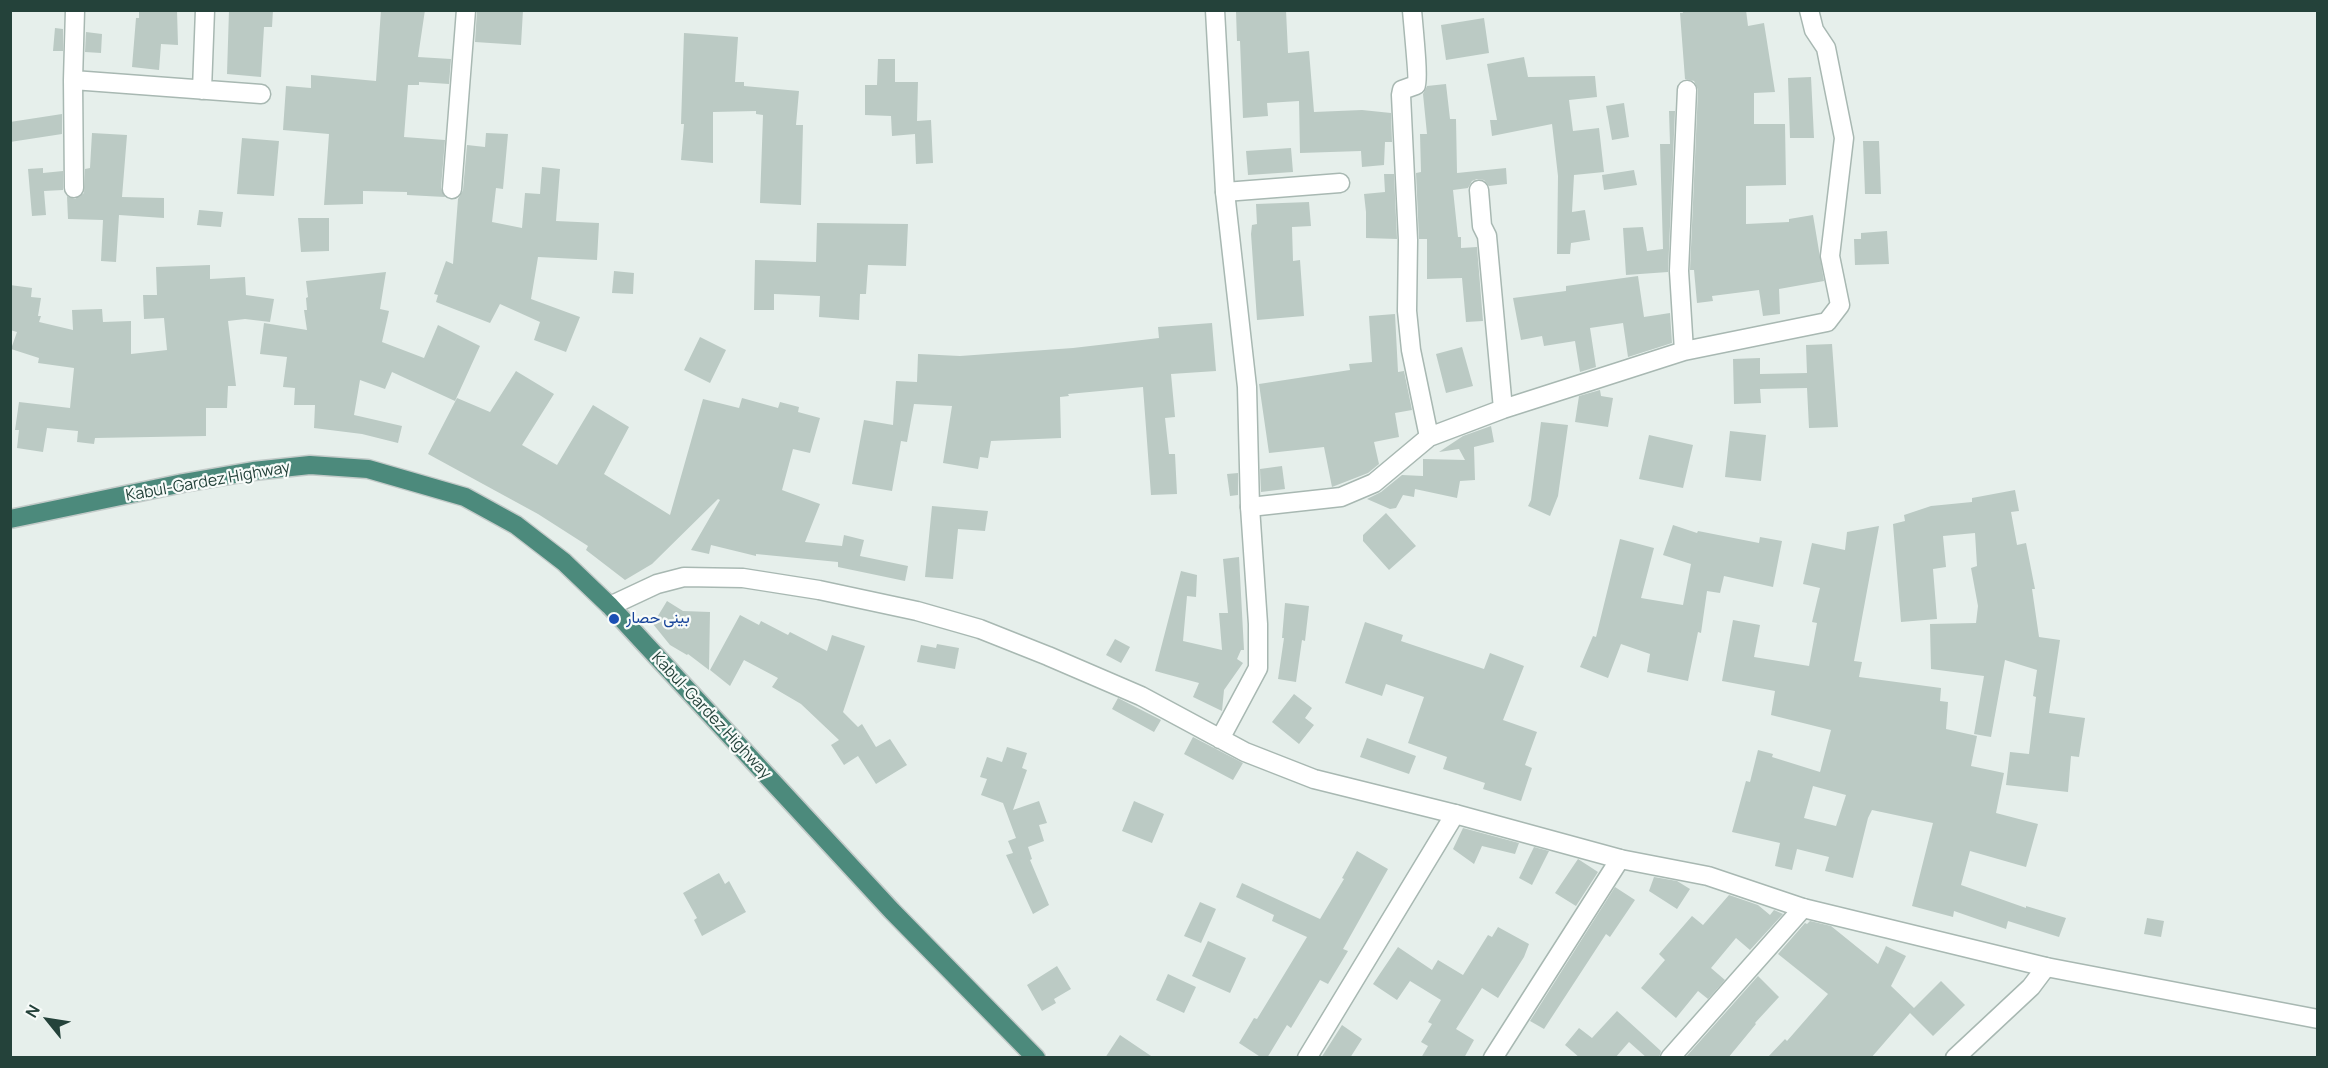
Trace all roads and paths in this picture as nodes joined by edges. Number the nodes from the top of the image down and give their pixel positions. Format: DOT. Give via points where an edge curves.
graph roads {
  1 [pos="75,10"];
  2 [pos="205,10"];
  3 [pos="466,10"];
  4 [pos="1215,10"];
  5 [pos="1412,10"];
  6 [pos="1809,10"];
  7 [pos="73,80"];
  8 [pos="202,90"];
  9 [pos="1687,90"];
  10 [pos="261,94"];
  11 [pos="1340,183"];
  12 [pos="74,188"];
  13 [pos="452,189"];
  14 [pos="1479,190"];
  15 [pos="1226,192"];
  16 [pos="1684,351"];
  17 [pos="1503,409"];
  18 [pos="1429,437"];
  19 [pos="1250,507"];
  20 [pos="10,519"];
  21 [pos="610,606"];
  22 [pos="1220,739"];
  23 [pos="1455,814"];
  24 [pos="1620,859"];
  25 [pos="1803,908"];
  26 [pos="2046,967"];
  27 [pos="2318,1019"];
  28 [pos="1036,1058"];
  29 [pos="1307,1058"];
  30 [pos="1493,1058"];
  31 [pos="1671,1058"];
  32 [pos="1955,1058"];
  1 -- 7 [label="street"];
  2 -- 8 [label="street"];
  3 -- 13 [label="street"];
  4 -- 15 [label="street"];
  5 -- 18 [label="street" via="1419,78 1416,86 1402,90 1401,95 1407,311"];
  6 -- 16 [label="street" via="1814,30 1826,48 1844,138 1830,256 1840,305 1827,322"];
  7 -- 8 [label="street"];
  7 -- 12 [label="street"];
  8 -- 10 [label="street"];
  9 -- 16 [label="street" via="1680,271"];
  11 -- 15 [label="street"];
  14 -- 17 [label="street"];
  15 -- 19 [label="street" via="1247,387"];
  16 -- 17 [label="street"];
  17 -- 18 [label="street"];
  18 -- 19 [label="street" via="1374,483 1341,497"];
  19 -- 22 [label="street" via="1258,668"];
  20 -- 21 [label="highway, Kabul-Gardez Highway" via="253,471 310,465 368,469 465,497 516,525 564,562"];
  21 -- 22 [label="street" via="657,584 684,577 743,578 917,611 980,629 1141,696"];
  21 -- 28 [label="highway, Kabul-Gardez Highway" via="892,911"];
  22 -- 23 [label="street" via="1314,779"];
  23 -- 24 [label="street"];
  23 -- 29 [label="street"];
  24 -- 25 [label="street" via="1708,876"];
  24 -- 30 [label="street"];
  25 -- 26 [label="street"];
  25 -- 31 [label="street"];
  26 -- 27 [label="street"];
  26 -- 32 [label="street" via="2031,987"];
}
